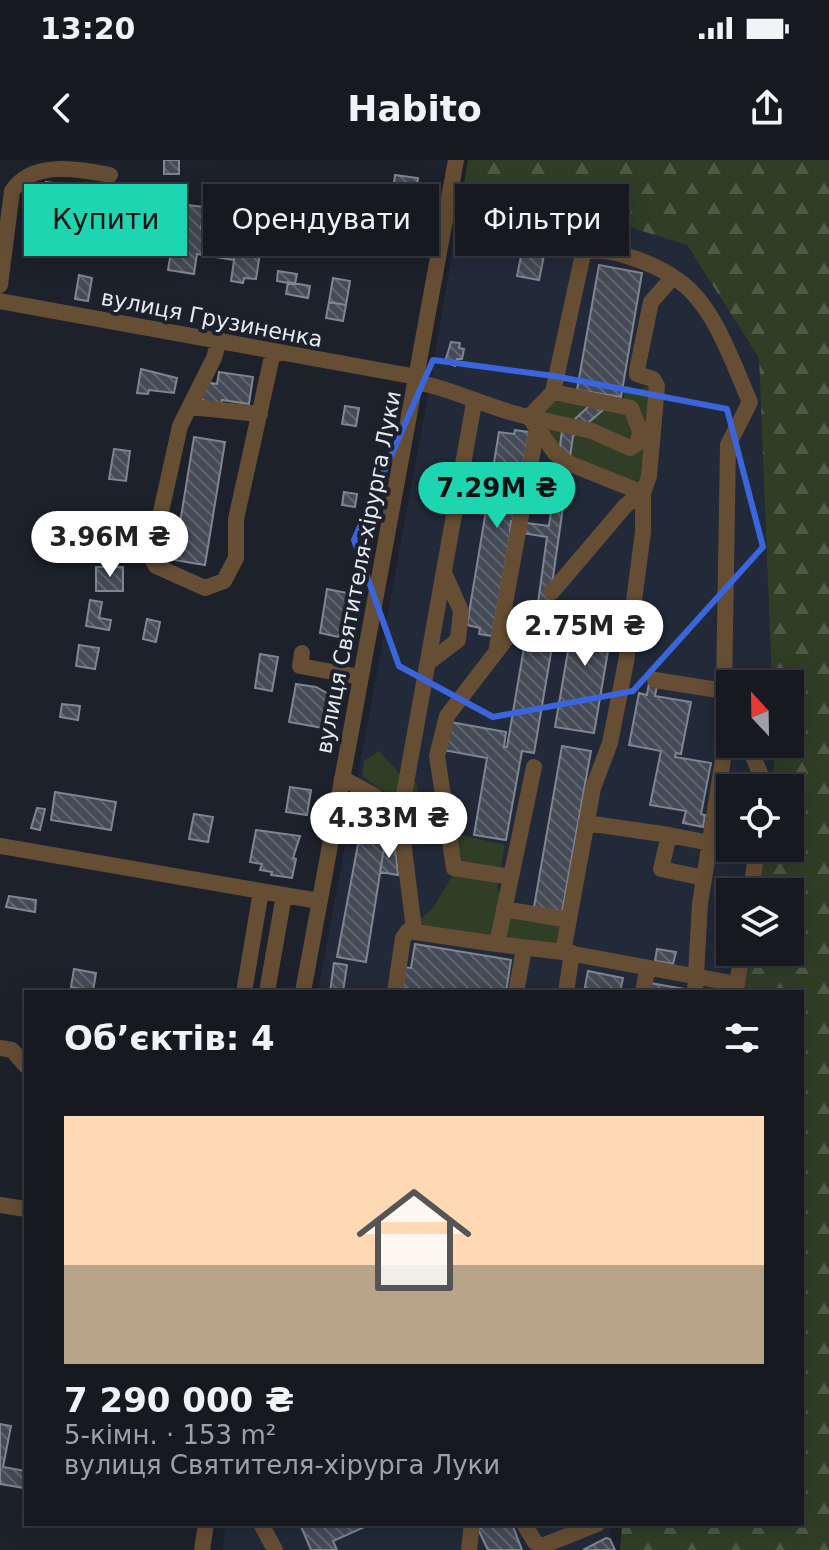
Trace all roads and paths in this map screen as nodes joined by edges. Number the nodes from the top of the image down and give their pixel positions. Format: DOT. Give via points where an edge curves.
graph roads {
  1 [pos="456,160"];
  2 [pos="110,175"];
  3 [pos="673,277"];
  4 [pos="0,285"];
  5 [pos="0,301"];
  6 [pos="219,339"];
  7 [pos="273,352"];
  8 [pos="416,380"];
  9 [pos="553,392"];
  10 [pos="474,403"];
  11 [pos="190,407"];
  12 [pos="260,414"];
  13 [pos="533,422"];
  14 [pos="643,493"];
  15 [pos="445,574"];
  16 [pos="552,592"];
  17 [pos="302,653"];
  18 [pos="428,663"];
  19 [pos="727,670"];
  20 [pos="360,677"];
  21 [pos="655,680"];
  22 [pos="716,695"];
  23 [pos="723,758"];
  24 [pos="534,767"];
  25 [pos="342,778"];
  26 [pos="377,815"];
  27 [pos="586,823"];
  28 [pos="669,835"];
  29 [pos="709,843"];
  30 [pos="716,844"];
  31 [pos="0,846"];
  32 [pos="511,877"];
  33 [pos="704,878"];
  34 [pos="261,891"];
  35 [pos="284,895"];
  36 [pos="319,901"];
  37 [pos="504,909"];
  38 [pos="569,920"];
  39 [pos="414,929"];
  40 [pos="497,944"];
  41 [pos="524,949"];
  42 [pos="568,952"];
  43 [pos="740,966"];
  44 [pos="647,970"];
  45 [pos="695,985"];
  46 [pos="244,990"];
  47 [pos="267,990"];
  48 [pos="303,990"];
  49 [pos="395,990"];
  50 [pos="516,990"];
  51 [pos="566,990"];
  52 [pos="643,990"];
  53 [pos="0,1048"];
  54 [pos="24,1064"];
  55 [pos="0,1205"];
  56 [pos="24,1209"];
  57 [pos="206,1526"];
  58 [pos="262,1526"];
  59 [pos="472,1526"];
  60 [pos="525,1526"];
  61 [pos="592,1526"];
  62 [pos="202,1550"];
  63 [pos="275,1550"];
  64 [pos="469,1550"];
  1 -- 8 [label="street, вулиця Святителя-хірурга Луки"];
  2 -- 4 [label="street" via="69,166 17,184"];
  3 -- 9 [label="street" via="632,257 590,250 583,254"];
  3 -- 14 [label="street" via="651,302 637,370 657,386"];
  3 -- 19 [label="street" via="688,286 717,330 750,402 728,445"];
  5 -- 6 [label="street, вулиця Грузиненка"];
  6 -- 7 [label="street, вулиця Грузиненка"];
  6 -- 11 [label="street"];
  7 -- 8 [label="street, вулиця Грузиненка"];
  7 -- 12 [label="street"];
  8 -- 10 [label="street, вулиця Грузиненка"];
  8 -- 20 [label="street, вулиця Святителя-хірурга Луки"];
  9 -- 13 [label="street"];
  9 -- 13 [label="street, вулиця Грузиненка" via="631,408 640,431 638,443 630,448 592,431"];
  10 -- 13 [label="street, вулиця Грузиненка"];
  10 -- 15 [label="street"];
  11 -- 12 [label="street"];
  11 -- 12 [label="street" via="180,426 151,557 156,566 205,588 224,581 236,558 236,519"];
  13 -- 14 [label="street" via="568,463"];
  13 -- 32 [label="street" via="497,649 447,716 437,756 454,868"];
  14 -- 16 [label="street" via="626,505"];
  14 -- 27 [label="street" via="626,662 610,743"];
  15 -- 18 [label="street"];
  15 -- 18 [label="street" via="461,611 458,640"];
  17 -- 20 [label="street" via="300,666"];
  18 -- 39 [label="street" via="400,817"];
  20 -- 25 [label="street, вулиця Святителя-хірурга Луки"];
  21 -- 22 [label="street"];
  23 -- 29 [label="street"];
  24 -- 32 [label="street"];
  25 -- 26 [label="street" via="375,796"];
  25 -- 36 [label="street, вулиця Святителя-хірурга Луки"];
  27 -- 28 [label="street"];
  27 -- 38 [label="street"];
  28 -- 29 [label="street"];
  28 -- 33 [label="street" via="661,869"];
  29 -- 30 [label="street"];
  29 -- 33 [label="street"];
  31 -- 34 [label="street"];
  32 -- 37 [label="street"];
  33 -- 45 [label="street"];
  34 -- 35 [label="street"];
  34 -- 46 [label="street"];
  35 -- 36 [label="street"];
  35 -- 47 [label="street"];
  36 -- 48 [label="street, вулиця Святителя-хірурга Луки"];
  37 -- 38 [label="street"];
  37 -- 40 [label="street"];
  38 -- 42 [label="street"];
  39 -- 40 [label="street"];
  39 -- 49 [label="street" via="403,938"];
  40 -- 41 [label="street"];
  41 -- 42 [label="street"];
  41 -- 50 [label="street"];
  42 -- 44 [label="street"];
  42 -- 51 [label="street"];
  43 -- 45 [label="street" via="737,984"];
  44 -- 45 [label="street"];
  44 -- 52 [label="street"];
  53 -- 54 [label="street" via="12,1050"];
  55 -- 56 [label="street"];
  57 -- 62 [label="street"];
  58 -- 63 [label="street"];
  59 -- 64 [label="street"];
  60 -- 61 [label="street" via="542,1546"];
}
